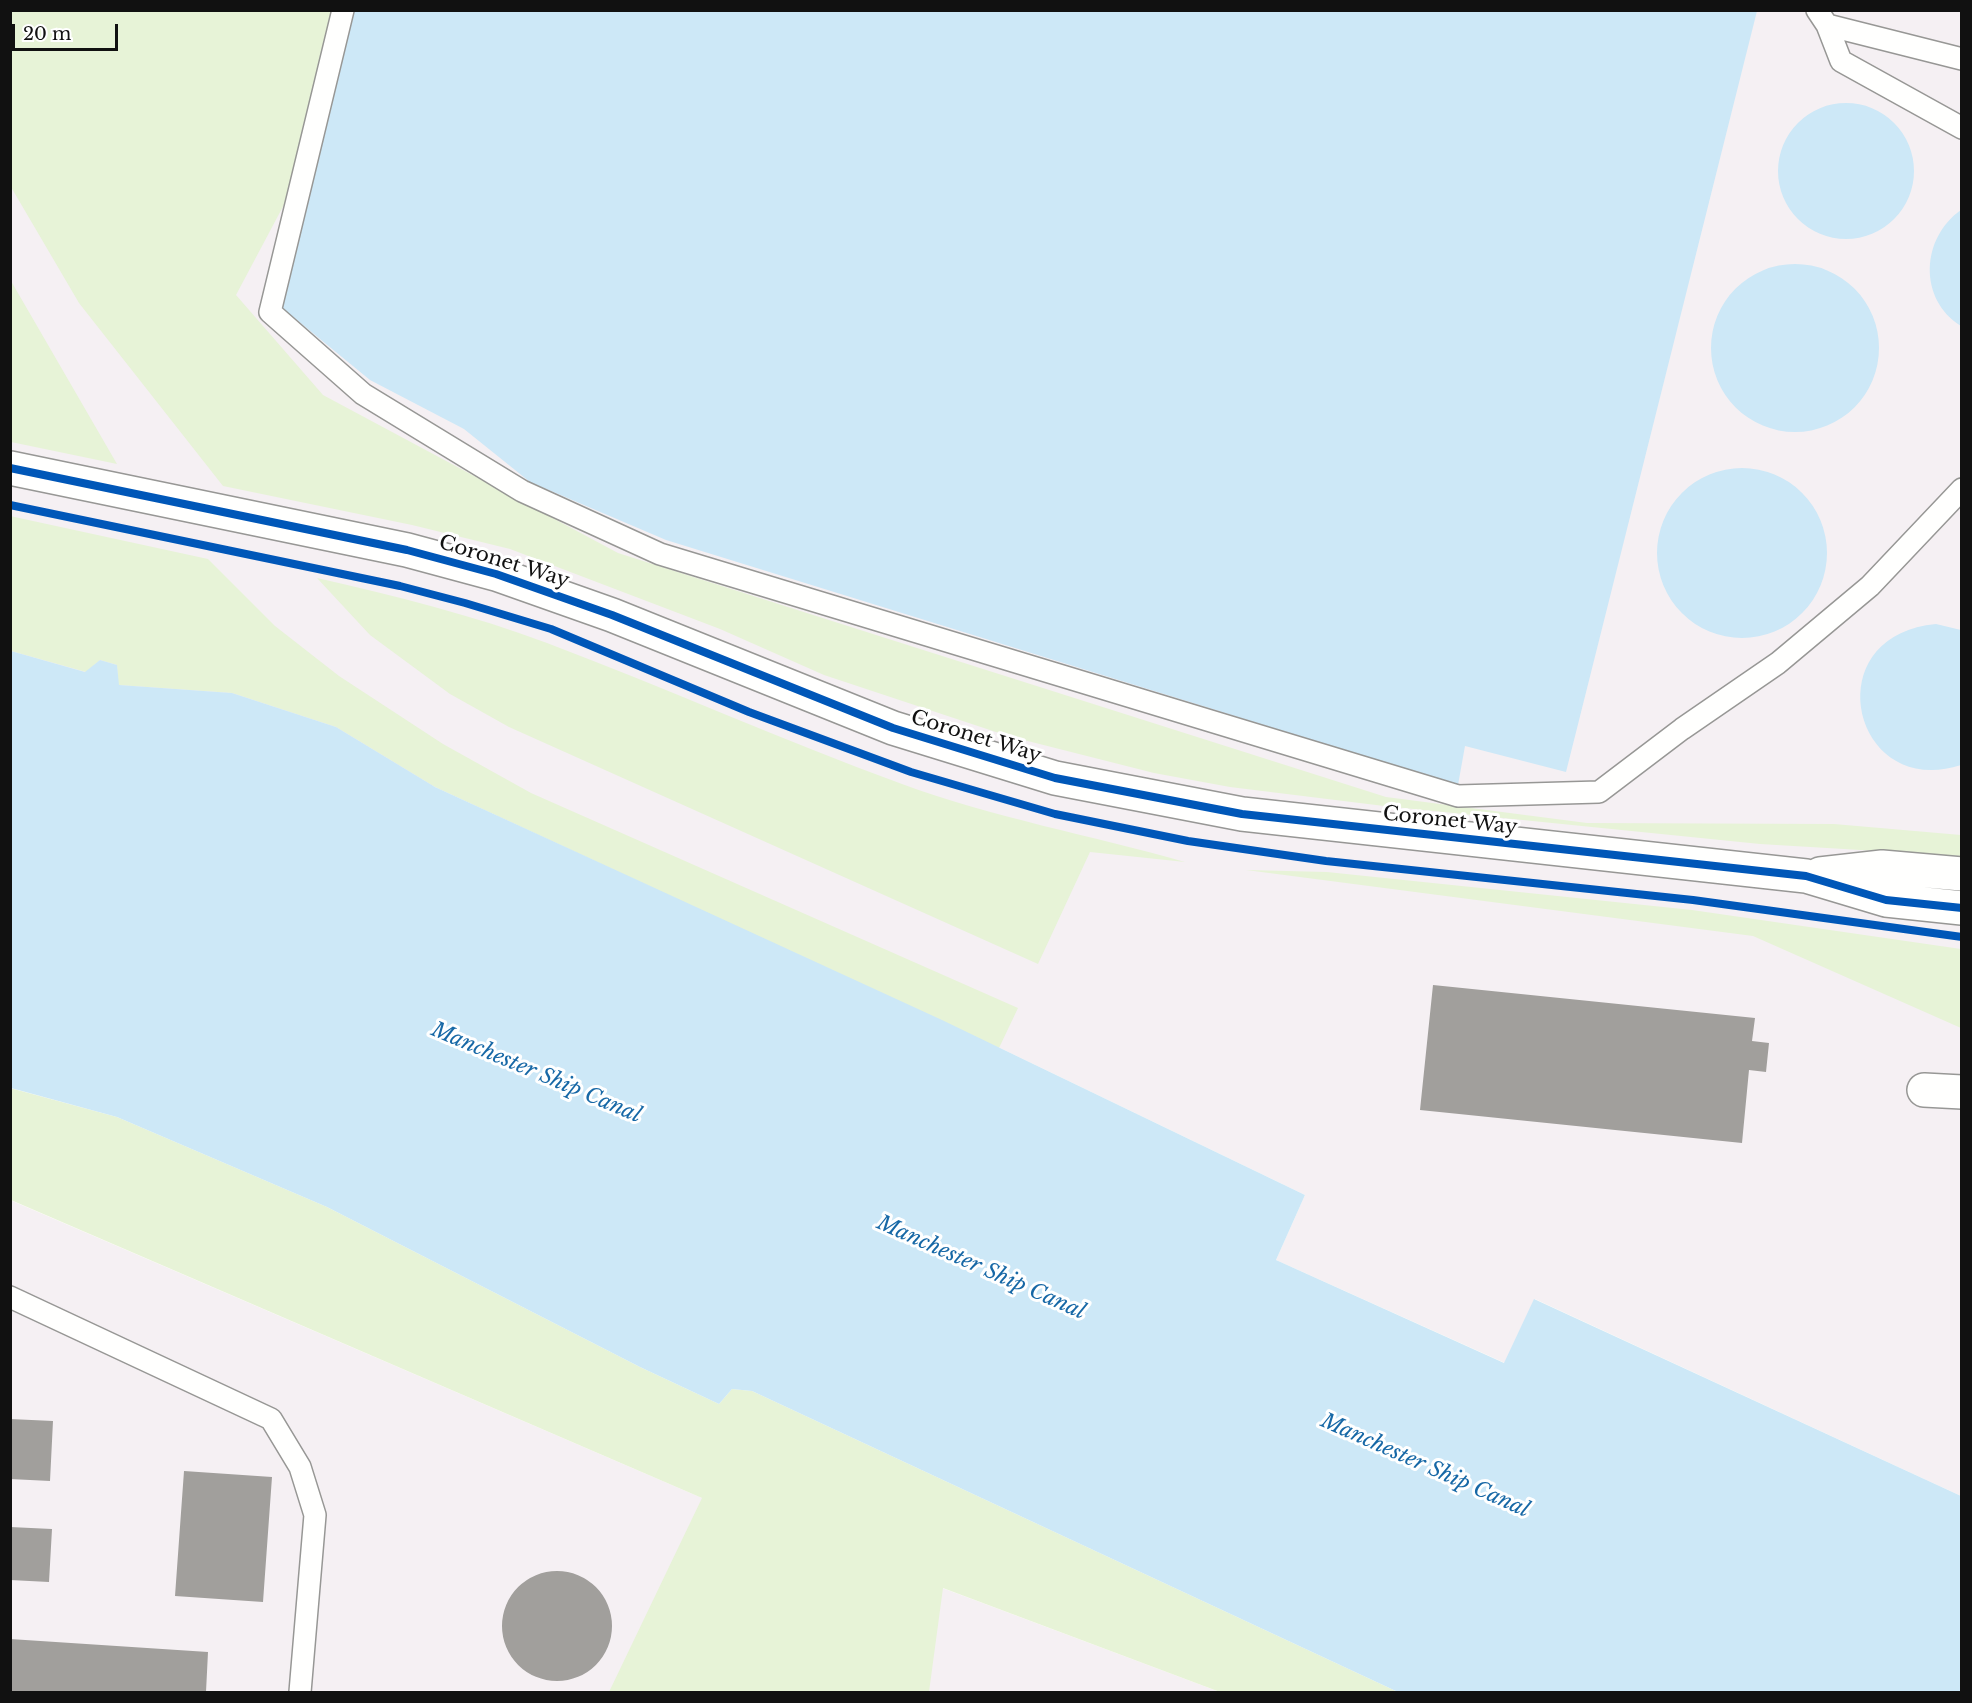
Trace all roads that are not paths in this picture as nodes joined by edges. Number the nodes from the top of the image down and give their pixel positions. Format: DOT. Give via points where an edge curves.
graph roads {
  1 [pos="343,10"];
  2 [pos="1822,18"];
  3 [pos="1962,59"];
  4 [pos="1962,128"];
  5 [pos="18,469"];
  6 [pos="1962,489"];
  7 [pos="1962,874"];
  8 [pos="1806,876"];
  9 [pos="1962,908"];
  10 [pos="1924,1090"];
  11 [pos="1962,1092"];
  12 [pos="10,1297"];
  13 [pos="300,1692"];
  1 -- 6 [label="lane" via="270,312 363,394 522,491 660,555 1458,796 1599,792 1778,663 1870,586"];
  2 -- 3 [label="lane"];
  2 -- 4 [label="lane" via="1841,61"];
  5 -- 8 [label="street, Coronet Way" via="407,550 553,592 893,729 1055,778 1242,814"];
  7 -- 8 [label="street, Coronet Way" via="1882,867"];
  8 -- 9 [label="street, Coronet Way" via="1886,900"];
  10 -- 11 [label="street"];
  12 -- 13 [label="lane" via="271,1419 300,1467 315,1515"];
}
